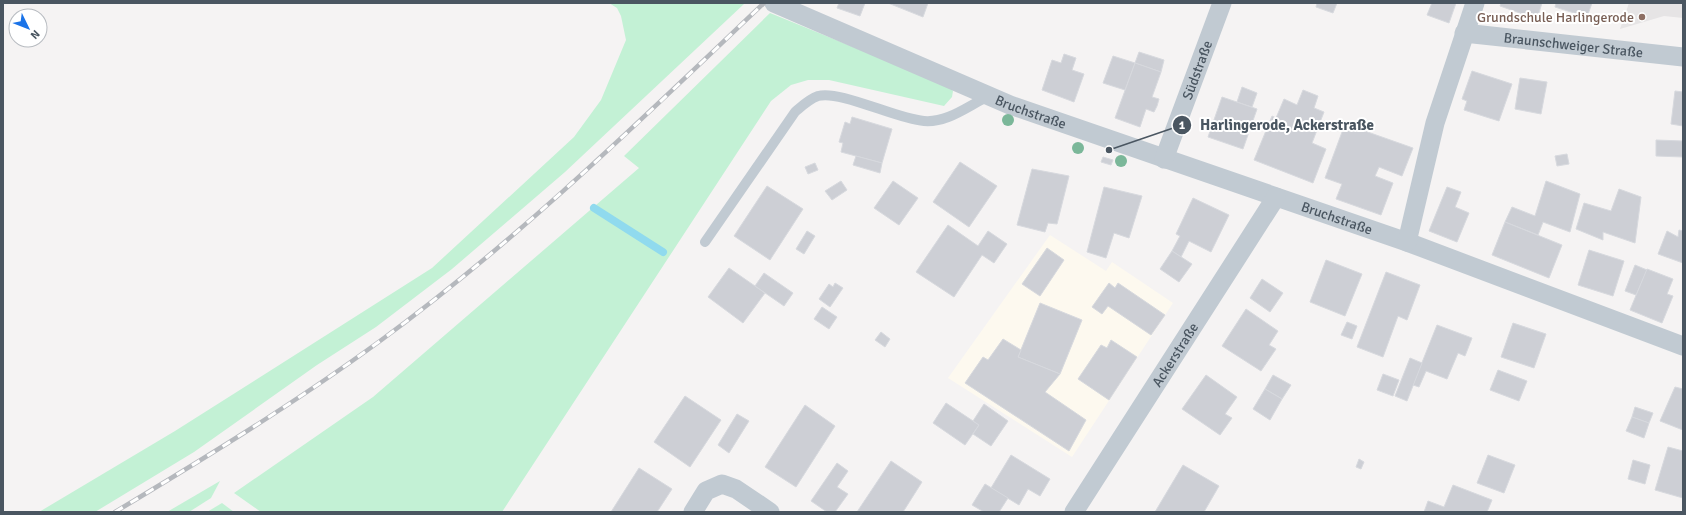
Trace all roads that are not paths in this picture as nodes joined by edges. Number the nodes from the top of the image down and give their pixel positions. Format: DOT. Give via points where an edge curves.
graph roads {
  1 [pos="774,3"];
  2 [pos="1222,3"];
  3 [pos="1475,3"];
  4 [pos="1464,33"];
  5 [pos="1683,57"];
  6 [pos="989,96"];
  7 [pos="1164,159"];
  8 [pos="1276,197"];
  9 [pos="705,242"];
  10 [pos="1407,242"];
  11 [pos="1683,346"];
  12 [pos="693,512"];
  13 [pos="770,512"];
  14 [pos="1074,512"];
  1 -- 6 [label="street, Bruchstraße"];
  2 -- 7 [label="street, Südstraße"];
  3 -- 4 [label="street"];
  4 -- 5 [label="street, Braunschweiger Straße"];
  4 -- 10 [label="street" via="1435,123"];
  6 -- 7 [label="street, Bruchstraße"];
  6 -- 9 [label="lane, Bruchstraße" via="942,119 925,121 905,118 834,96 818,96 808,101 795,112"];
  7 -- 8 [label="street, Bruchstraße"];
  8 -- 10 [label="street, Bruchstraße"];
  8 -- 14 [label="street, Ackerstraße"];
  10 -- 11 [label="street, Bruchstraße"];
  12 -- 13 [label="street" via="706,491 722,484 736,489"];
}
